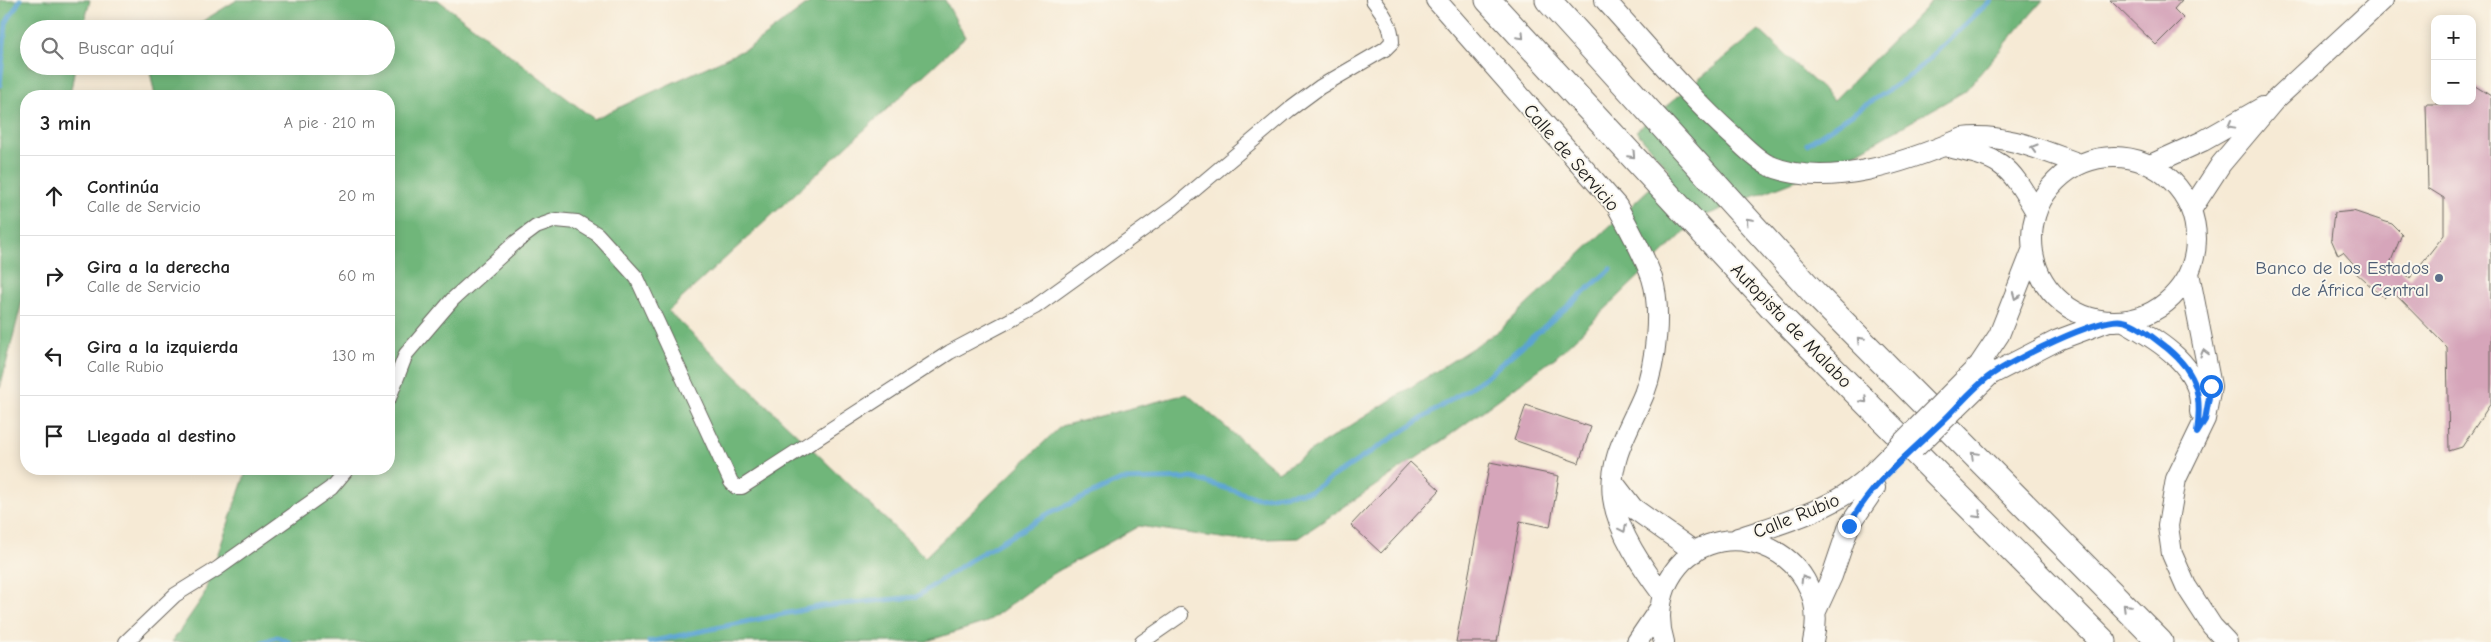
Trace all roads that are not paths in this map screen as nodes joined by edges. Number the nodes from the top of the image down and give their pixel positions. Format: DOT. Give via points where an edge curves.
graph roads {
  1 [pos="1373,0"];
  2 [pos="1436,0"];
  3 [pos="1488,0"];
  4 [pos="1548,0"];
  5 [pos="1606,0"];
  6 [pos="2384,0"];
  7 [pos="2274,101"];
  8 [pos="1944,146"];
  9 [pos="2080,164"];
  10 [pos="2150,165"];
  11 [pos="2190,210"];
  12 [pos="2036,212"];
  13 [pos="2032,251"];
  14 [pos="2189,273"];
  15 [pos="2117,321"];
  16 [pos="1985,370"];
  17 [pos="395,382"];
  18 [pos="2197,433"];
  19 [pos="342,475"];
  20 [pos="1613,482"];
  21 [pos="1870,484"];
  22 [pos="1734,540"];
  23 [pos="1695,552"];
  24 [pos="1661,602"];
  25 [pos="1816,611"];
  26 [pos="1181,615"];
  27 [pos="126,642"];
  28 [pos="1142,642"];
  29 [pos="1637,642"];
  30 [pos="1664,642"];
  31 [pos="1813,642"];
  32 [pos="2104,642"];
  33 [pos="2160,642"];
  34 [pos="2228,642"];
  1 -- 17 [label="street" via="1392,33 1392,42 1385,50 1320,87 1174,207 1042,302 950,352 742,487 731,482 637,278 597,234 577,222 556,220 536,227 516,242 453,299 406,354"];
  2 -- 20 [label="street, Calle de Servicio" via="1617,206 1638,243 1652,280 1658,322 1654,354 1644,392 1622,439"];
  3 -- 32 [label="highway, Autopista de Malabo, one-way" via="1784,320"];
  33 -- 4 [label="highway, Autopista de Malabo, one-way" via="1815,294"];
  5 -- 8 [label="street" via="1713,119 1768,164 1796,173 1832,174 1881,168"];
  6 -- 7 [label="street"];
  7 -- 10 [label="street, one-way" via="2203,141"];
  7 -- 11 [label="street" via="2221,164"];
  9 -- 8 [label="street, one-way" via="2016,142 1986,137 1963,138"];
  8 -- 12 [label="street" via="1982,154 2004,165 2020,184"];
  9 -- 10 [label="street" via="2103,158 2126,158"];
  9 -- 12 [label="street" via="2061,176"];
  10 -- 11 [label="street" via="2181,191"];
  11 -- 14 [label="street" via="2196,231"];
  12 -- 13 [label="street"];
  13 -- 15 [label="street" via="2041,277 2058,299 2082,315"];
  13 -- 16 [label="street, Calle Rubio, one-way"];
  14 -- 15 [label="street" via="2173,296 2151,313"];
  18 -- 14 [label="street, one-way" via="2205,420 2211,386"];
  15 -- 16 [label="street, Calle Rubio" via="2058,340"];
  15 -- 18 [label="street" via="2154,337 2190,373 2201,408"];
  16 -- 21 [label="street, Calle Rubio, bridge"];
  18 -- 34 [label="street" via="2176,479 2168,526 2172,554 2186,586 2212,626"];
  19 -- 27 [label="street" via="331,488 175,595"];
  20 -- 23 [label="street" via="1633,508"];
  20 -- 24 [label="street, Calle de Servicio, one-way" via="1613,498 1619,519"];
  21 -- 22 [label="street, Calle Rubio" via="1832,504"];
  21 -- 25 [label="street, Calle Rubio" via="1849,526"];
  22 -- 23 [label="street"];
  25 -- 22 [label="street, one-way" via="1810,588 1798,568 1779,552 1758,543"];
  23 -- 24 [label="street" via="1670,579"];
  24 -- 29 [label="street"];
  24 -- 30 [label="street" via="1660,631"];
  25 -- 31 [label="street"];
  26 -- 28 [label="street"];
}
